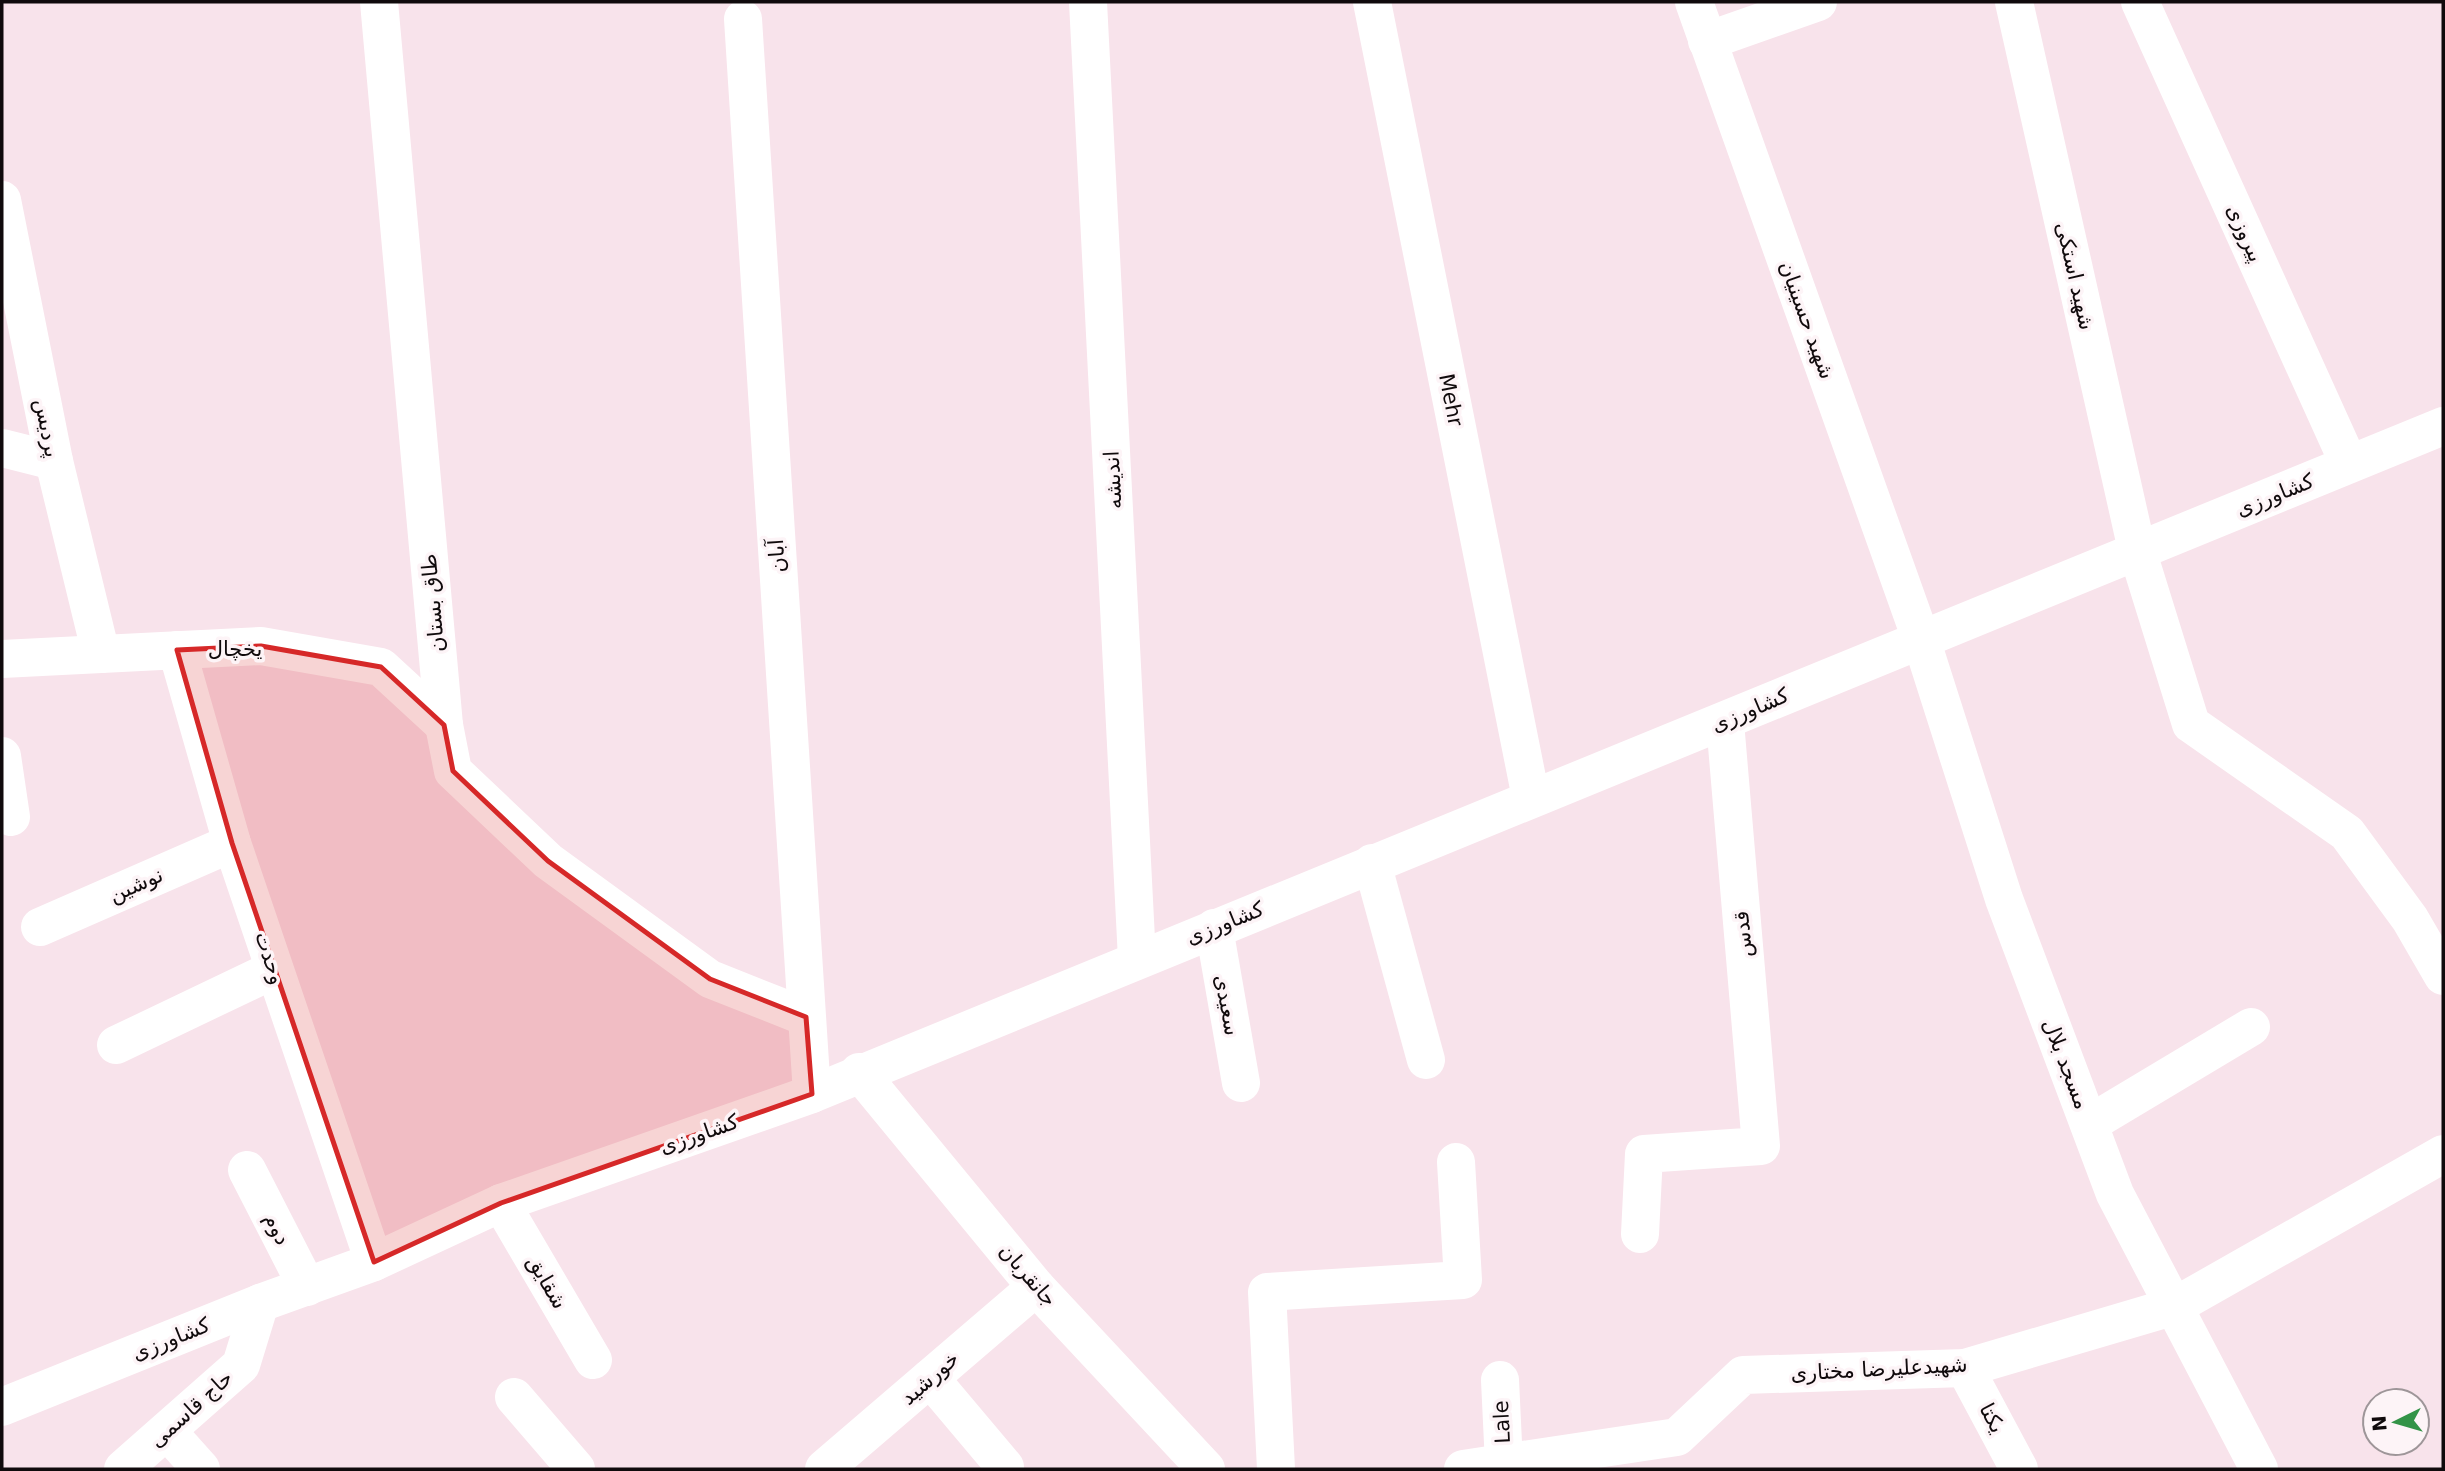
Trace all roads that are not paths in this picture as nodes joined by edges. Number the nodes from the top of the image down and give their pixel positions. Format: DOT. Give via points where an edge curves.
graph roads {
  1 [pos="379,2"];
  2 [pos="1088,2"];
  3 [pos="1372,2"];
  4 [pos="1694,2"];
  5 [pos="1818,2"];
  6 [pos="2014,2"];
  7 [pos="2140,2"];
  8 [pos="743,19"];
  9 [pos="1707,41"];
  10 [pos="2,200"];
  11 [pos="2443,426"];
  12 [pos="2,448"];
  13 [pos="54,461"];
  14 [pos="2349,464"];
  15 [pos="2137,550"];
  16 [pos="1921,639"];
  17 [pos="177,650"];
  18 [pos="101,654"];
  19 [pos="2,659"];
  20 [pos="1725,722"];
  21 [pos="444,725"];
  22 [pos="2,756"];
  23 [pos="1531,798"];
  24 [pos="11,817"];
  25 [pos="232,843"];
  26 [pos="1372,863"];
  27 [pos="40,927"];
  28 [pos="1214,928"];
  29 [pos="1137,959"];
  30 [pos="2440,962"];
  31 [pos="273,970"];
  32 [pos="806,1017"];
  33 [pos="2251,1027"];
  34 [pos="116,1045"];
  35 [pos="1426,1060"];
  36 [pos="859,1072"];
  37 [pos="1241,1083"];
  38 [pos="812,1094"];
  39 [pos="2089,1124"];
  40 [pos="2443,1154"];
  41 [pos="1456,1162"];
  42 [pos="247,1170"];
  43 [pos="501,1203"];
  44 [pos="1640,1234"];
  45 [pos="374,1262"];
  46 [pos="307,1287"];
  47 [pos="1037,1287"];
  48 [pos="260,1303"];
  49 [pos="2175,1307"];
  50 [pos="593,1360"];
  51 [pos="1965,1367"];
  52 [pos="930,1378"];
  53 [pos="1500,1380"];
  54 [pos="514,1397"];
  55 [pos="2,1407"];
  56 [pos="167,1431"];
  57 [pos="1504,1464"];
  58 [pos="1549,1464"];
  59 [pos="1005,1467"];
  60 [pos="124,1469"];
  61 [pos="201,1469"];
  62 [pos="576,1469"];
  63 [pos="824,1469"];
  64 [pos="1206,1469"];
  65 [pos="1276,1469"];
  66 [pos="1463,1469"];
  67 [pos="2019,1469"];
  68 [pos="2259,1469"];
  1 -- 21 [label="street, طاق بستان"];
  2 -- 29 [label="street, اندیشه"];
  3 -- 23 [label="street, Mehr"];
  4 -- 9 [label="street, شهید حسینیان"];
  5 -- 9 [label="street"];
  6 -- 15 [label="street, شهید استکی"];
  7 -- 14 [label="street, پیروزی"];
  8 -- 32 [label="street, آبان"];
  9 -- 16 [label="street, شهید حسینیان"];
  10 -- 13 [label="street, پردیس"];
  11 -- 14 [label="street, کشاورزی"];
  12 -- 13 [label="street"];
  13 -- 18 [label="street, پردیس"];
  14 -- 15 [label="street, کشاورزی"];
  15 -- 16 [label="street, کشاورزی"];
  15 -- 30 [label="street, شهید استکی" via="2191,723 2347,833"];
  16 -- 20 [label="street, کشاورزی"];
  16 -- 39 [label="street, مسجد بلال" via="2004,899"];
  17 -- 18 [label="street, یخچال"];
  17 -- 21 [label="street, یخچال" via="261,646 381,667"];
  17 -- 25 [label="street, وحدت"];
  18 -- 19 [label="street, یخچال"];
  20 -- 23 [label="street, کشاورزی"];
  20 -- 44 [label="street, قدس" via="1761,1146 1644,1154"];
  21 -- 32 [label="street, طاق بستان" via="453,771 548,861 710,979"];
  22 -- 24 [label="street"];
  23 -- 26 [label="street, کشاورزی"];
  25 -- 27 [label="street, نوشین"];
  25 -- 31 [label="street, وحدت"];
  26 -- 28 [label="street, کشاورزی"];
  26 -- 35 [label="street"];
  28 -- 29 [label="street, کشاورزی"];
  28 -- 37 [label="street, سعیدی"];
  29 -- 36 [label="street, کشاورزی"];
  31 -- 34 [label="street"];
  31 -- 45 [label="street, وحدت"];
  32 -- 38 [label="street, آبان"];
  33 -- 39 [label="street"];
  36 -- 38 [label="street, کشاورزی"];
  36 -- 47 [label="street, جانقربان"];
  38 -- 43 [label="street, کشاورزی"];
  39 -- 49 [label="street, مسجد بلال" via="2115,1194"];
  40 -- 49 [label="street, شهیدعلیرضا مختاری"];
  41 -- 65 [label="street" via="1462,1280 1267,1292"];
  42 -- 46 [label="street, دوم"];
  43 -- 45 [label="street, کشاورزی"];
  43 -- 50 [label="street, شقایق"];
  45 -- 46 [label="street, کشاورزی"];
  46 -- 48 [label="street, کشاورزی"];
  47 -- 52 [label="street, خورشید"];
  47 -- 64 [label="street, جانقربان"];
  48 -- 55 [label="street, کشاورزی"];
  48 -- 56 [label="street, حاج قاسمی" via="241,1365"];
  49 -- 51 [label="street, شهیدعلیرضا مختاری"];
  49 -- 68 [label="street, مسجد بلال"];
  51 -- 58 [label="street, شهیدعلیرضا مختاری" via="1742,1375 1677,1437"];
  51 -- 67 [label="street, یکتا"];
  52 -- 59 [label="street"];
  52 -- 63 [label="street, خورشید"];
  53 -- 57 [label="street, Lale"];
  54 -- 62 [label="street"];
  56 -- 60 [label="street, حاج قاسمی"];
  56 -- 61 [label="street"];
  57 -- 58 [label="street, شهیدعلیرضا مختاری"];
  57 -- 66 [label="street, شهیدعلیرضا مختاری"];
}
